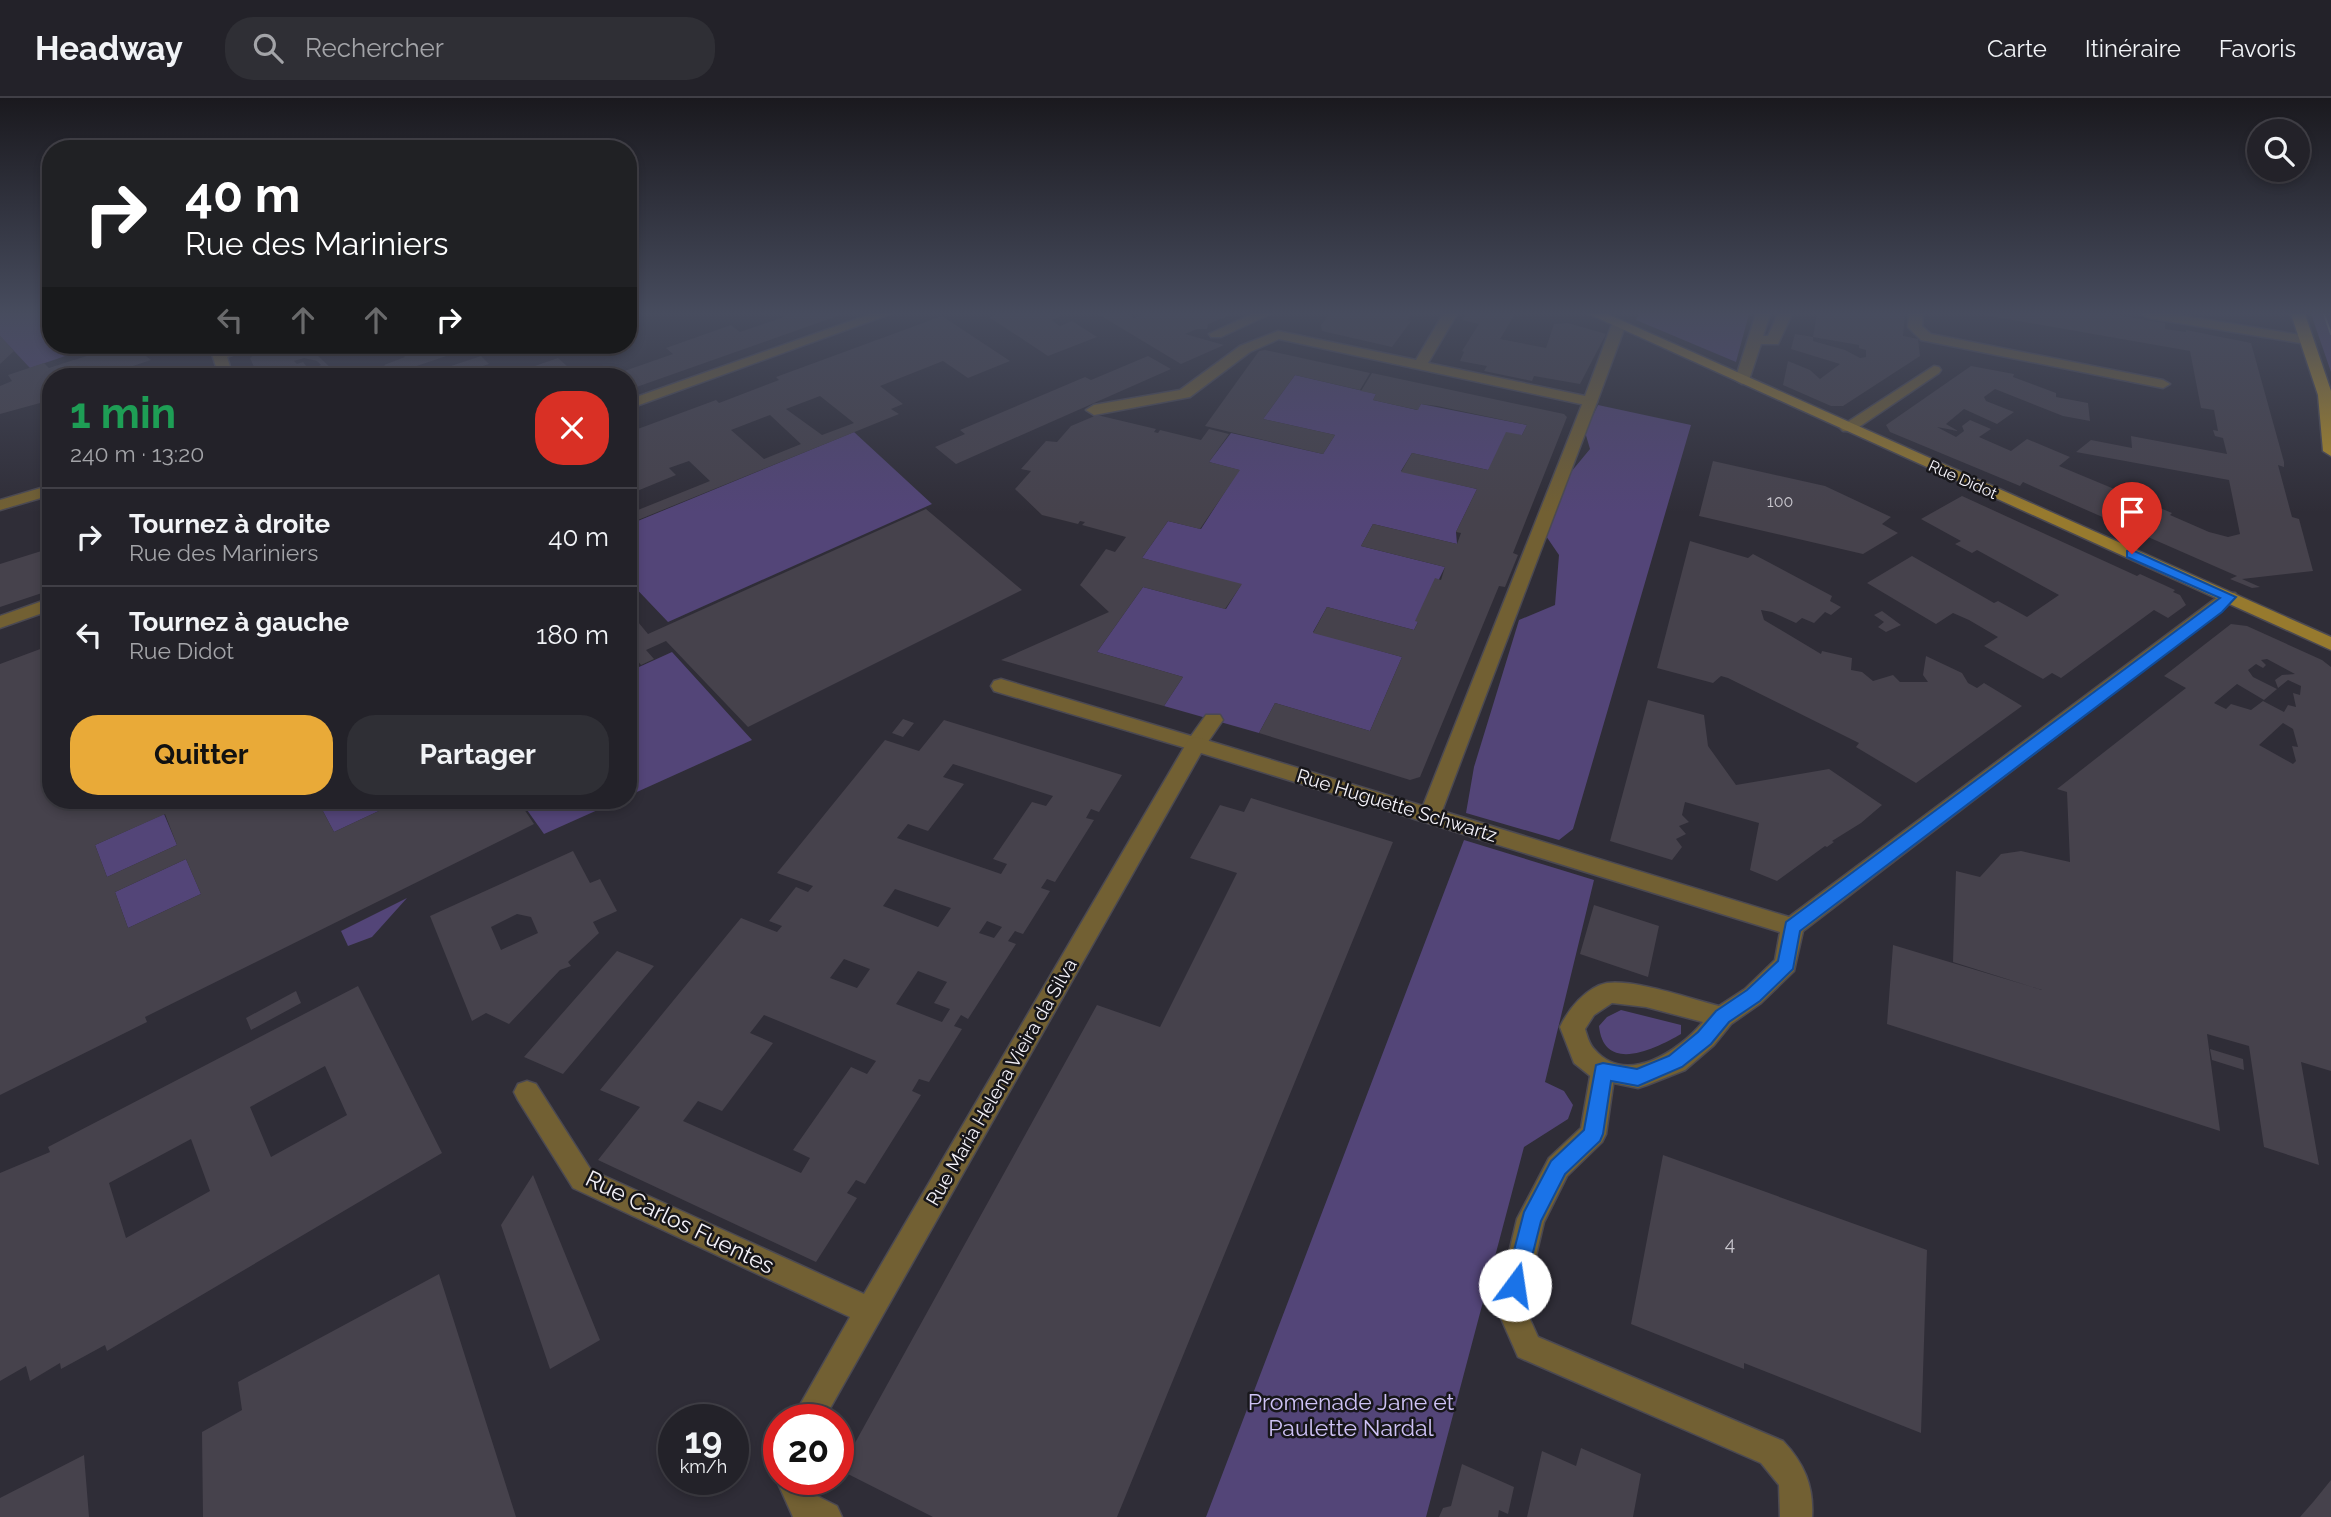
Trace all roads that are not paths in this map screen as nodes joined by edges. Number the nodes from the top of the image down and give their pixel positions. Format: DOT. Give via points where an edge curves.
graph roads {
  1 [pos="697,380"];
  2 [pos="1203,380"];
  3 [pos="1490,380"];
  4 [pos="1598,380"];
  5 [pos="1742,380"];
  6 [pos="1919,380"];
  7 [pos="2144,380"];
  8 [pos="2320,380"];
  9 [pos="2163,384"];
  10 [pos="637,402"];
  11 [pos="1590,402"];
  12 [pos="1094,410"];
  13 [pos="1848,428"];
  14 [pos="2331,451"];
  15 [pos="42,493"];
  16 [pos="0,505"];
  17 [pos="2229,597"];
  18 [pos="42,607"];
  19 [pos="0,622"];
  20 [pos="2331,643"];
  21 [pos="1001,686"];
  22 [pos="1213,720"];
  23 [pos="1196,744"];
  24 [pos="1430,815"];
  25 [pos="1792,927"];
  26 [pos="1722,1017"];
  27 [pos="1603,1071"];
  28 [pos="527,1092"];
  29 [pos="869,1311"];
  30 [pos="816,1404"];
  31 [pos="799,1495"];
  32 [pos="826,1517"];
  33 [pos="1796,1517"];
  1 -- 10 [label="street"];
  2 -- 12 [label="street" via="1185,394"];
  3 -- 11 [label="street"];
  4 -- 11 [label="street"];
  5 -- 13 [label="street, Rue Didot"];
  6 -- 13 [label="street"];
  7 -- 9 [label="street"];
  8 -- 14 [label="main road"];
  11 -- 24 [label="street"];
  13 -- 17 [label="street, Rue Didot"];
  15 -- 16 [label="street"];
  17 -- 20 [label="street, Rue Didot"];
  17 -- 25 [label="street"];
  18 -- 19 [label="street"];
  21 -- 23 [label="street, Rue Huguette Schwartz"];
  22 -- 23 [label="street, Rue Maria Helena Vieira da Silva"];
  23 -- 24 [label="street, Rue Huguette Schwartz"];
  23 -- 29 [label="street, Rue Maria Helena Vieira da Silva"];
  24 -- 25 [label="street, Rue Huguette Schwartz"];
  25 -- 26 [label="street" via="1786,964 1754,996"];
  26 -- 27 [label="street" via="1676,1062 1638,1077"];
  26 -- 27 [label="street" via="1608,993 1586,1009 1573,1027 1583,1055"];
  27 -- 33 [label="street" via="1593,1134 1558,1167 1531,1219 1510,1307 1528,1347 1772,1452 1791,1471 1798,1502"];
  28 -- 29 [label="street, Rue Carlos Fuentes" via="582,1179"];
  29 -- 30 [label="street, Rue Maria Helena Vieira da Silva"];
  31 -- 32 [label="street" via="804,1506"];
}
